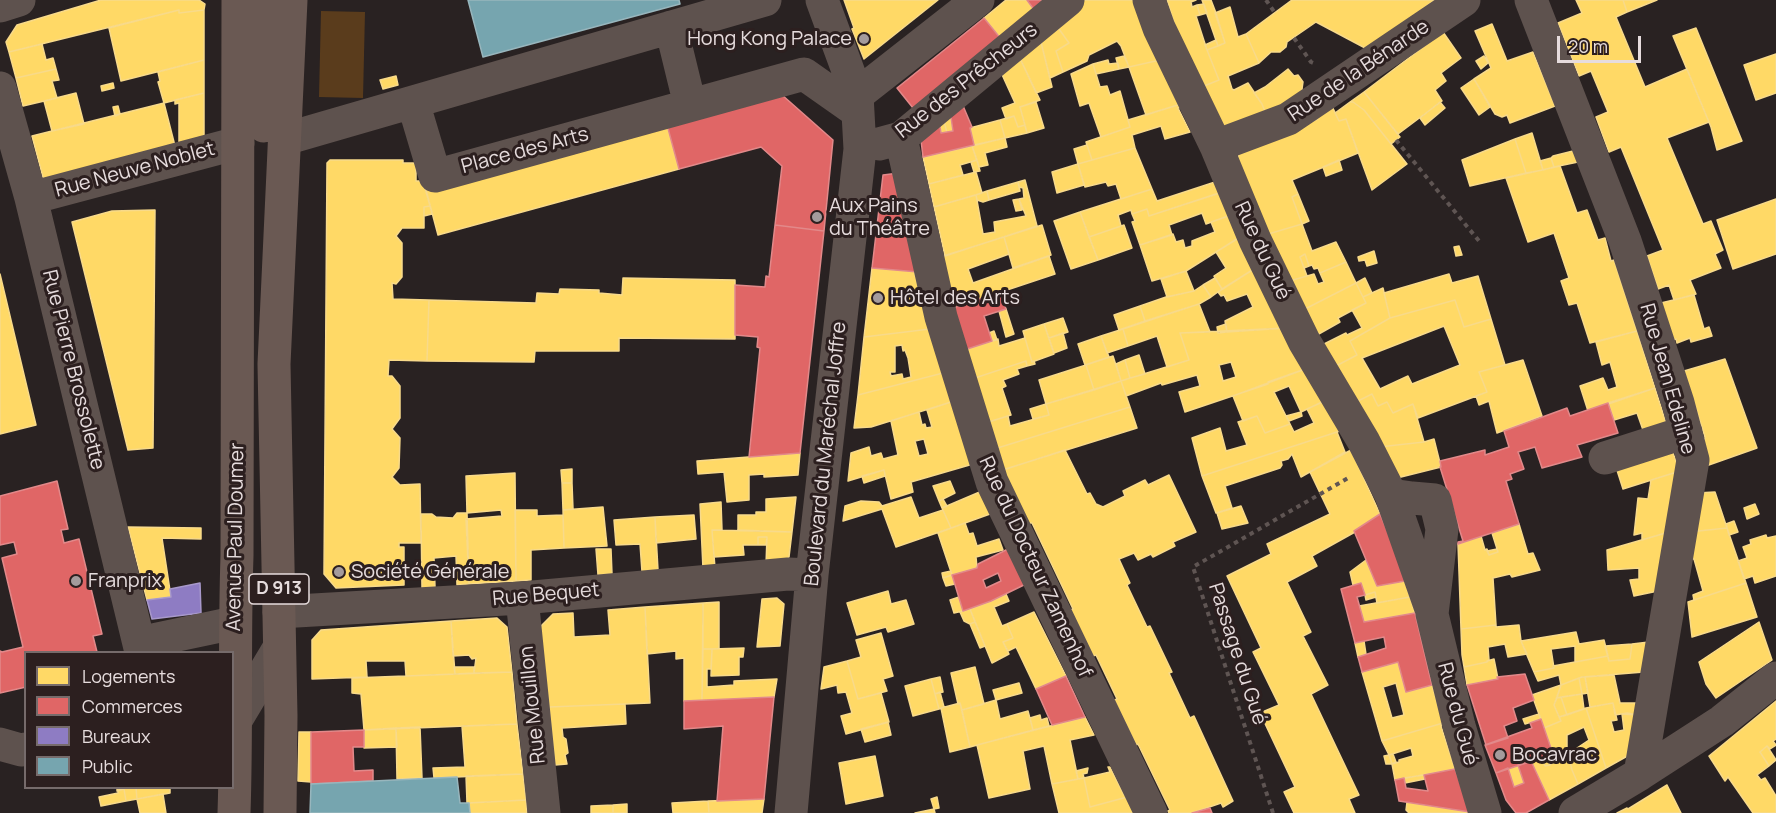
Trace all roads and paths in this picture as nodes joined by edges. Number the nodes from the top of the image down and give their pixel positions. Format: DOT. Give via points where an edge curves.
graph roads {
  1 [pos="19,0"];
  2 [pos="238,0"];
  3 [pos="252,0"];
  4 [pos="765,0"];
  5 [pos="822,0"];
  6 [pos="978,0"];
  7 [pos="1068,0"];
  8 [pos="1149,0"];
  9 [pos="1266,0"];
  10 [pos="1464,0"];
  11 [pos="1531,0"];
  12 [pos="283,3"];
  13 [pos="0,6"];
  14 [pos="1275,13"];
  15 [pos="671,27"];
  16 [pos="0,88"];
  17 [pos="420,100"];
  18 [pos="857,104"];
  19 [pos="690,105"];
  20 [pos="901,138"];
  21 [pos="285,139"];
  22 [pos="1396,140"];
  23 [pos="238,143"];
  24 [pos="1216,146"];
  25 [pos="860,149"];
  26 [pos="31,198"];
  27 [pos="1479,241"];
  28 [pos="238,297"];
  29 [pos="274,364"];
  30 [pos="1686,432"];
  31 [pos="1605,458"];
  32 [pos="1375,463"];
  33 [pos="812,575"];
  34 [pos="522,598"];
  35 [pos="279,612"];
  36 [pos="234,624"];
  37 [pos="140,648"];
  38 [pos="279,648"];
  39 [pos="1776,678"];
  40 [pos="234,720"];
  41 [pos="0,744"];
  42 [pos="24,749"];
  43 [pos="1640,774"];
  44 [pos="234,813"];
  45 [pos="280,813"];
  46 [pos="544,813"];
  47 [pos="791,813"];
  48 [pos="1151,813"];
  49 [pos="1273,813"];
  50 [pos="1485,813"];
  51 [pos="1575,813"];
  1 -- 13 [label="street"];
  2 -- 23 [label="main road, Avenue Paul Doumer / D 913"];
  3 -- 28 [label="main road, Avenue Paul Doumer / D 913" via="248,218"];
  4 -- 15 [label="street"];
  5 -- 18 [label="street, Boulevard du Maréchal Joffre"];
  6 -- 18 [label="street"];
  7 -- 20 [label="street, Rue des Prêcheurs"];
  8 -- 24 [label="street, Rue du Gué"];
  9 -- 14 [label="path"];
  10 -- 24 [label="street, Rue de la Bénarde" via="1288,120"];
  11 -- 30 [label="street, Rue Jean Edeline" via="1625,241"];
  12 -- 21 [label="main road, Avenue Paul Doumer / D 913"];
  12 -- 29 [label="main road, Avenue Paul Doumer / D 913" via="265,76 261,281"];
  15 -- 17 [label="street"];
  15 -- 19 [label="street"];
  16 -- 26 [label="street, Rue Pierre Brossolette"];
  17 -- 19 [label="street, Place des Arts" via="435,176"];
  17 -- 21 [label="street"];
  18 -- 19 [label="street, Place des Arts" via="804,74"];
  18 -- 25 [label="street, Boulevard du Maréchal Joffre"];
  20 -- 25 [label="street, Rue des Prêcheurs"];
  20 -- 48 [label="street, Rue du Docteur Zamenhof" via="941,317 992,482"];
  21 -- 29 [label="main road, Avenue Paul Doumer / D 913"];
  22 -- 27 [label="path"];
  23 -- 26 [label="street, Rue Neuve Noblet"];
  23 -- 28 [label="main road, Avenue Paul Doumer / D 913"];
  24 -- 32 [label="street, Rue du Gué" via="1255,240 1305,341"];
  25 -- 33 [label="street, Boulevard du Maréchal Joffre"];
  26 -- 37 [label="street, Rue Pierre Brossolette"];
  28 -- 36 [label="main road, Avenue Paul Doumer / D 913"];
  29 -- 35 [label="main road, Avenue Paul Doumer / D 913"];
  30 -- 31 [label="street"];
  30 -- 43 [label="street, Rue Jean Edeline" via="1693,460"];
  32 -- 49 [label="path, Passage du Gué" via="1193,567"];
  32 -- 50 [label="street, Rue du Gué" via="1391,495 1435,500 1442,529 1432,614"];
  33 -- 34 [label="street, Rue Bequet"];
  33 -- 47 [label="street, Boulevard du Maréchal Joffre"];
  34 -- 35 [label="street, Rue Bequet"];
  34 -- 46 [label="street, Rue Mouillon"];
  35 -- 38 [label="main road, Avenue Paul Doumer / D 913"];
  36 -- 37 [label="street"];
  36 -- 40 [label="main road, Avenue Paul Doumer / D 913"];
  38 -- 40 [label="street"];
  38 -- 45 [label="main road, Avenue Paul Doumer / D 913"];
  39 -- 43 [label="street" via="1722,721"];
  40 -- 44 [label="main road, Avenue Paul Doumer / D 913"];
  41 -- 42 [label="street"];
  43 -- 51 [label="street"];
}
